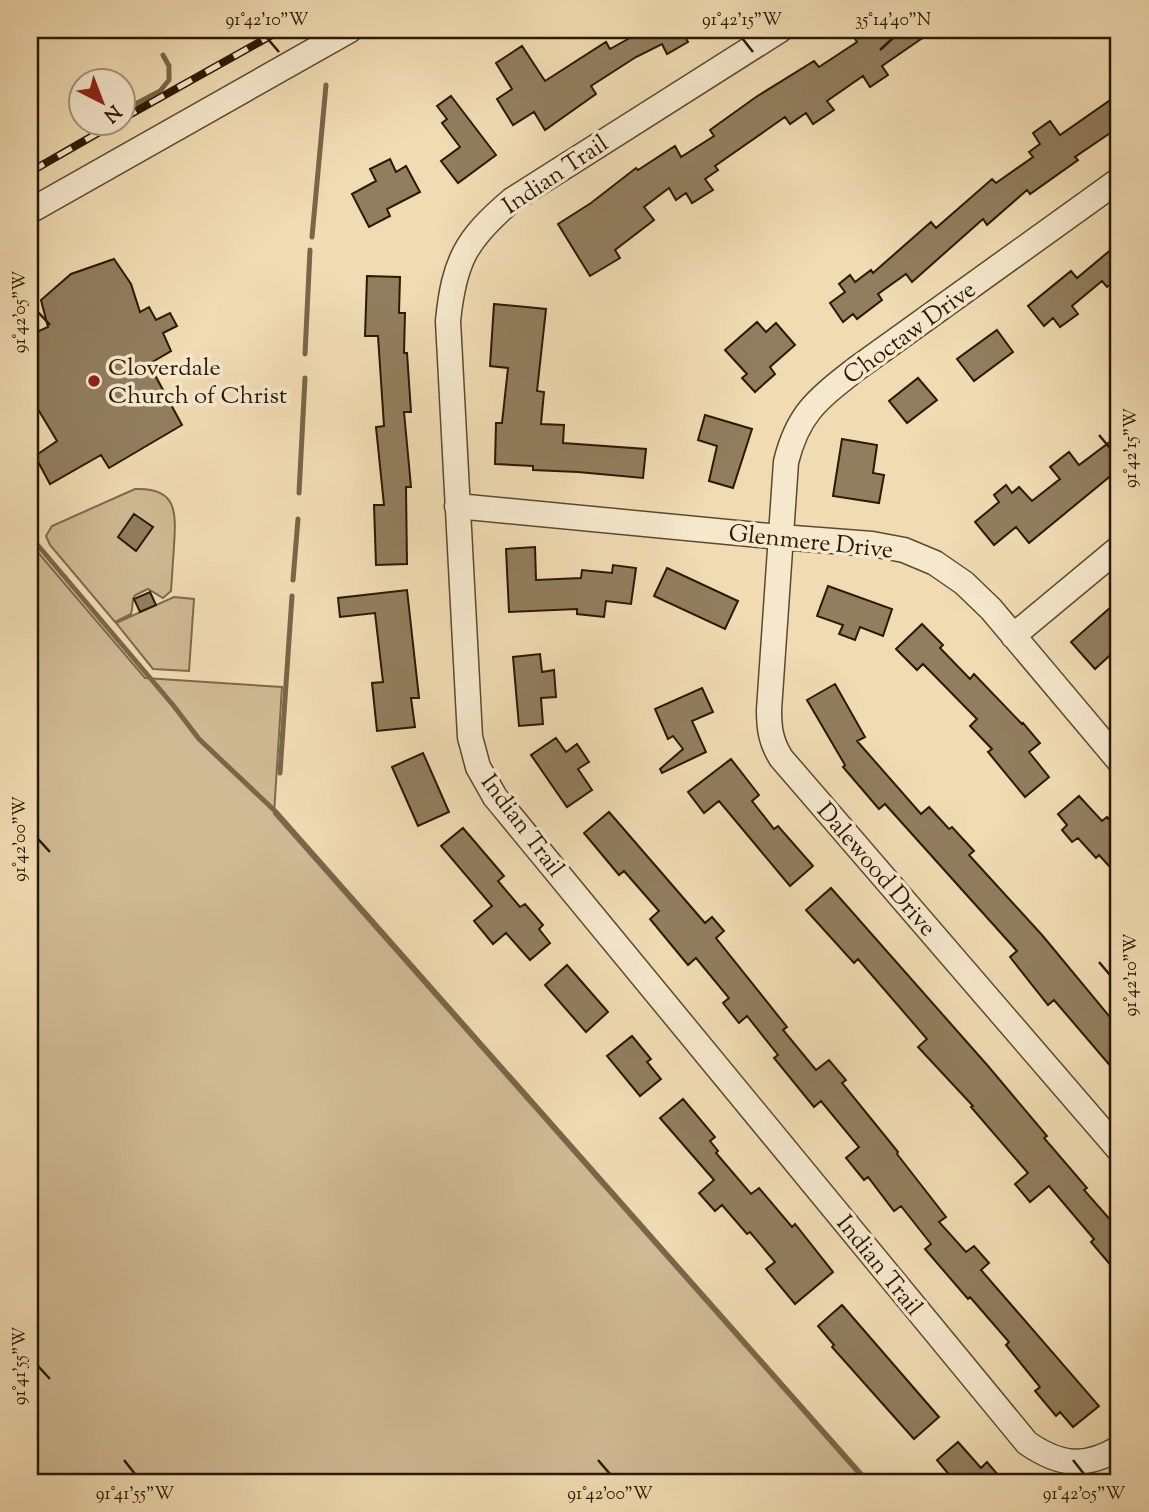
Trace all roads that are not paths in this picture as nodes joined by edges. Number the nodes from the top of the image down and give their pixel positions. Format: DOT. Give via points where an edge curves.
graph roads {
  1 [pos="350,30"];
  2 [pos="780,30"];
  3 [pos="1119,180"];
  4 [pos="30,211"];
  5 [pos="457,506"];
  6 [pos="780,537"];
  7 [pos="1119,548"];
  8 [pos="1013,636"];
  9 [pos="1119,761"];
  10 [pos="1119,1150"];
  11 [pos="1119,1448"];
  1 -- 4 [label="street"];
  2 -- 5 [label="street, Indian Trail" via="512,200 472,238 458,263 448,321"];
  3 -- 6 [label="street, Choctaw Drive" via="856,369 807,412 793,436 786,462"];
  5 -- 6 [label="street, Glenmere Drive"];
  5 -- 11 [label="street, Indian Trail" via="470,737 478,767 495,797 1027,1443 1047,1457 1070,1463"];
  6 -- 8 [label="street, Glenmere Drive" via="872,544 935,563 964,583"];
  6 -- 10 [label="street, Dalewood Drive" via="769,710 774,746"];
  7 -- 8 [label="street"];
  8 -- 9 [label="street, Glenmere Drive"];
}
